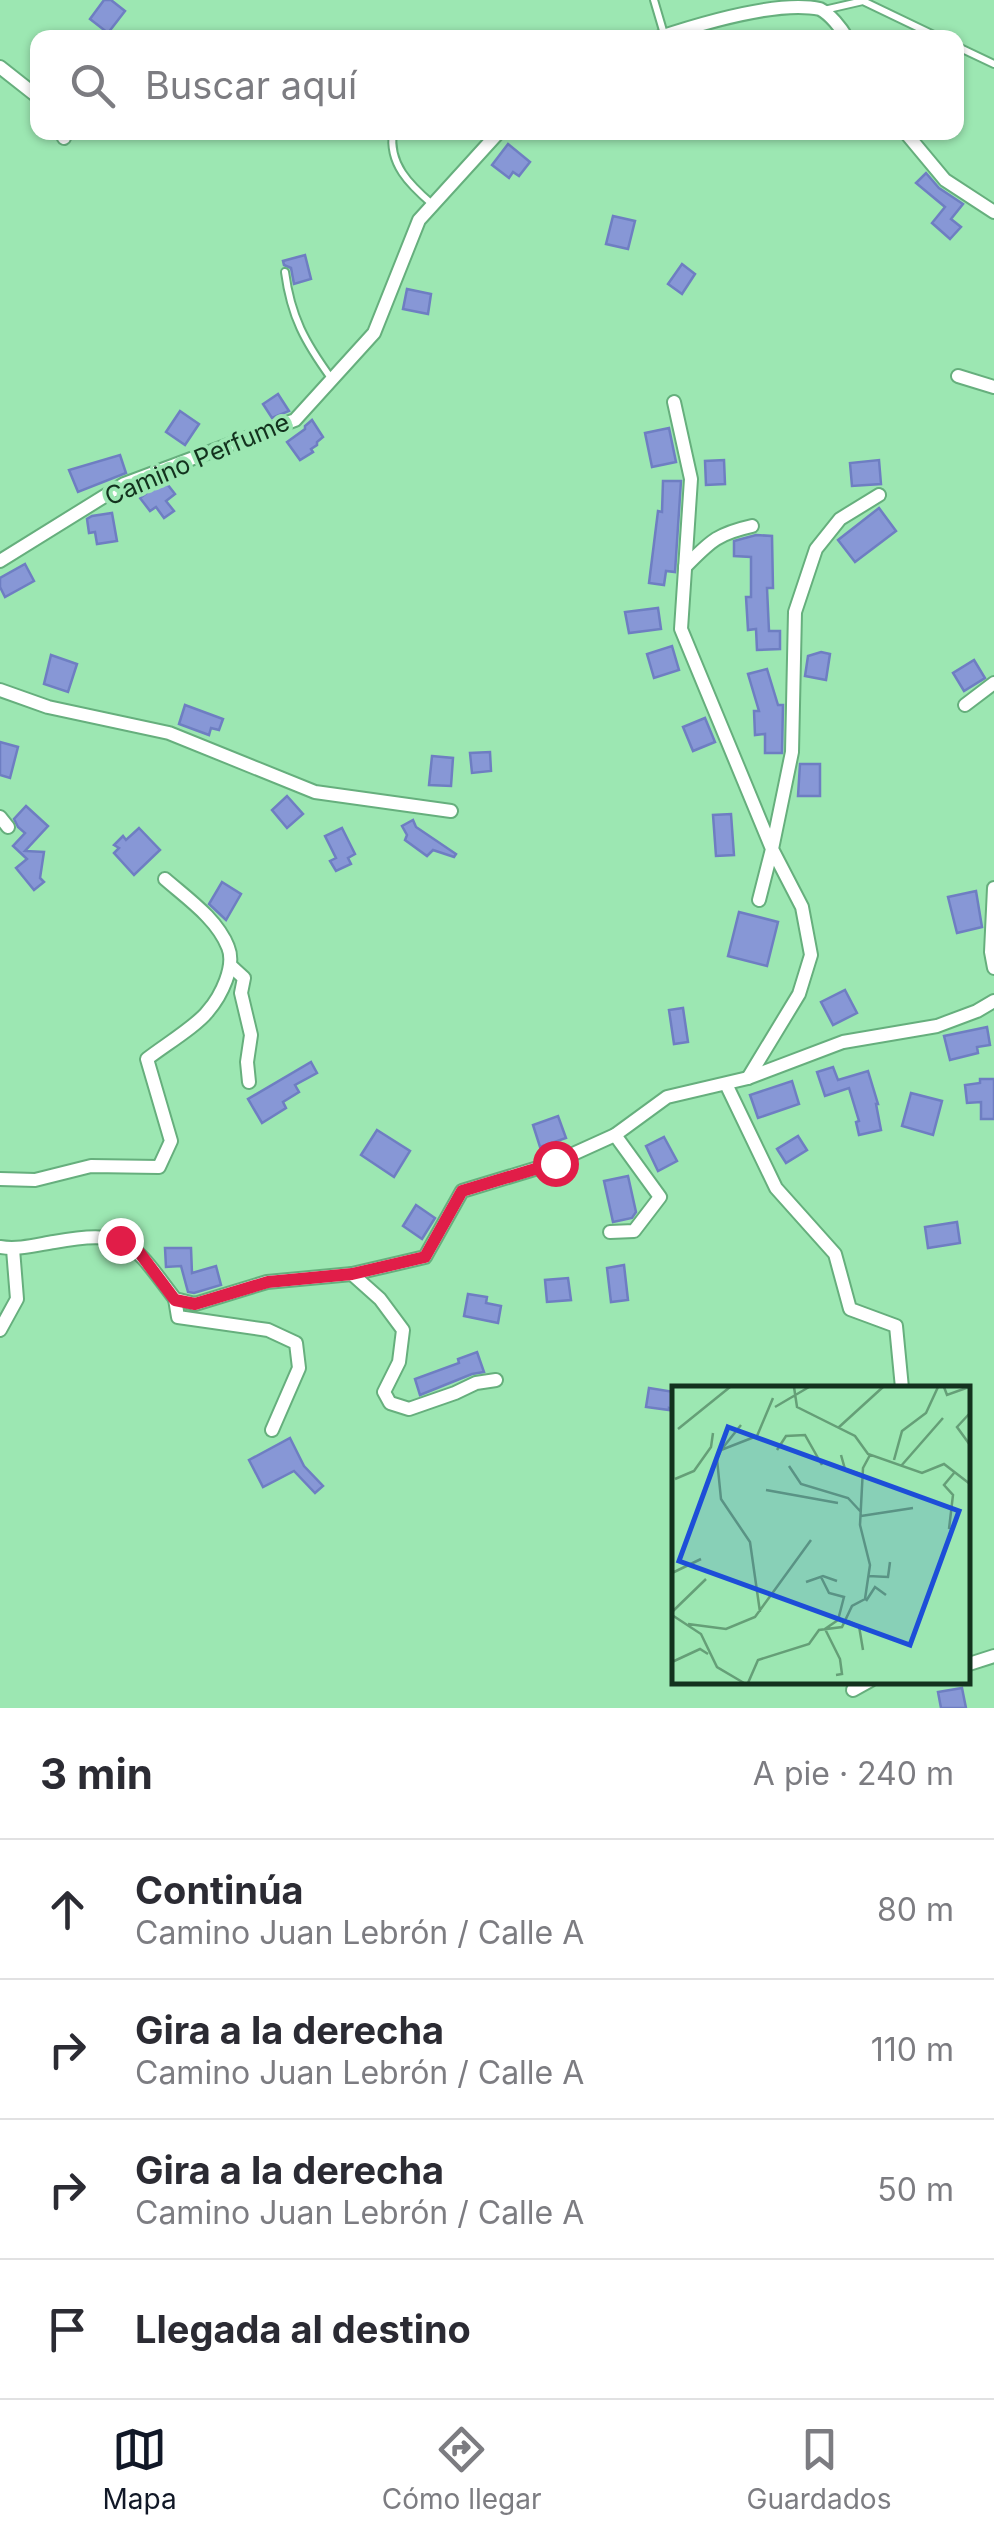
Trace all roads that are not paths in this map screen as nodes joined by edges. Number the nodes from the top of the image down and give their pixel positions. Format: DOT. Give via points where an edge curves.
graph roads {
  1 [pos="654,0"];
  2 [pos="823,10"];
  3 [pos="660,30"];
  4 [pos="680,30"];
  5 [pos="841,30"];
  6 [pos="923,30"];
  7 [pos="964,50"];
  8 [pos="994,64"];
  9 [pos="0,67"];
  10 [pos="30,91"];
  11 [pos="392,140"];
  12 [pos="492,140"];
  13 [pos="912,140"];
  14 [pos="432,205"];
  15 [pos="994,212"];
  16 [pos="284,272"];
  17 [pos="958,376"];
  18 [pos="332,379"];
  19 [pos="994,387"];
  20 [pos="674,402"];
  21 [pos="878,495"];
  22 [pos="752,526"];
  23 [pos="0,561"];
  24 [pos="685,568"];
  25 [pos="994,683"];
  26 [pos="0,690"];
  27 [pos="964,705"];
  28 [pos="451,812"];
  29 [pos="772,849"];
  30 [pos="166,879"];
  31 [pos="994,888"];
  32 [pos="759,900"];
  33 [pos="232,967"];
  34 [pos="994,968"];
  35 [pos="994,1001"];
  36 [pos="748,1078"];
  37 [pos="249,1082"];
  38 [pos="726,1084"];
  39 [pos="615,1135"];
  40 [pos="0,1179"];
  41 [pos="610,1232"];
  42 [pos="7,1248"];
  43 [pos="352,1274"];
  44 [pos="175,1300"];
  45 [pos="0,1330"];
  46 [pos="496,1380"];
  47 [pos="902,1386"];
  48 [pos="272,1430"];
  49 [pos="994,1656"];
  50 [pos="969,1664"];
  51 [pos="866,1683"];
  52 [pos="854,1690"];
  1 -- 3 [label="lane"];
  2 -- 4 [label="street" via="800,3 754,6"];
  2 -- 5 [label="street"];
  2 -- 6 [label="lane" via="863,1"];
  7 -- 8 [label="lane"];
  9 -- 10 [label="street"];
  11 -- 14 [label="lane" via="407,183"];
  12 -- 14 [label="street, Camino Perfume"];
  13 -- 15 [label="street" via="946,180"];
  14 -- 18 [label="street, Camino Perfume" via="418,220 374,332"];
  16 -- 18 [label="lane" via="301,333"];
  17 -- 19 [label="street"];
  18 -- 23 [label="street, Camino Perfume" via="296,420 124,484"];
  20 -- 24 [label="street" via="691,479"];
  21 -- 29 [label="street" via="840,519 816,549 794,612 792,752"];
  22 -- 24 [label="street" via="712,539"];
  24 -- 29 [label="street" via="682,629"];
  25 -- 27 [label="street"];
  26 -- 28 [label="street" via="169,733 315,792"];
  29 -- 32 [label="street"];
  29 -- 36 [label="street" via="802,907 810,955 799,994"];
  30 -- 33 [label="street" via="217,929"];
  31 -- 34 [label="street"];
  33 -- 37 [label="street" via="244,978 241,993 252,1035"];
  33 -- 40 [label="street" via="208,1012 147,1058 171,1141 160,1167 90,1166 35,1180"];
  35 -- 36 [label="street" via="937,1026 844,1042"];
  36 -- 38 [label="street"];
  38 -- 39 [label="street" via="668,1097"];
  38 -- 47 [label="street" via="776,1188 835,1254 850,1309 896,1326"];
  39 -- 41 [label="street" via="660,1198 634,1231"];
  39 -- 43 [label="street" via="551,1164 462,1191 425,1257"];
  42 -- 44 [label="street" via="84,1236 120,1240 139,1252"];
  42 -- 45 [label="street" via="18,1299"];
  43 -- 44 [label="street" via="268,1282 195,1304"];
  43 -- 46 [label="street" via="404,1330 399,1362 384,1392 390,1403 408,1409"];
  44 -- 48 [label="street" via="178,1317 268,1330 296,1342 299,1368"];
  49 -- 50 [label="street"];
  51 -- 52 [label="street"];
}
